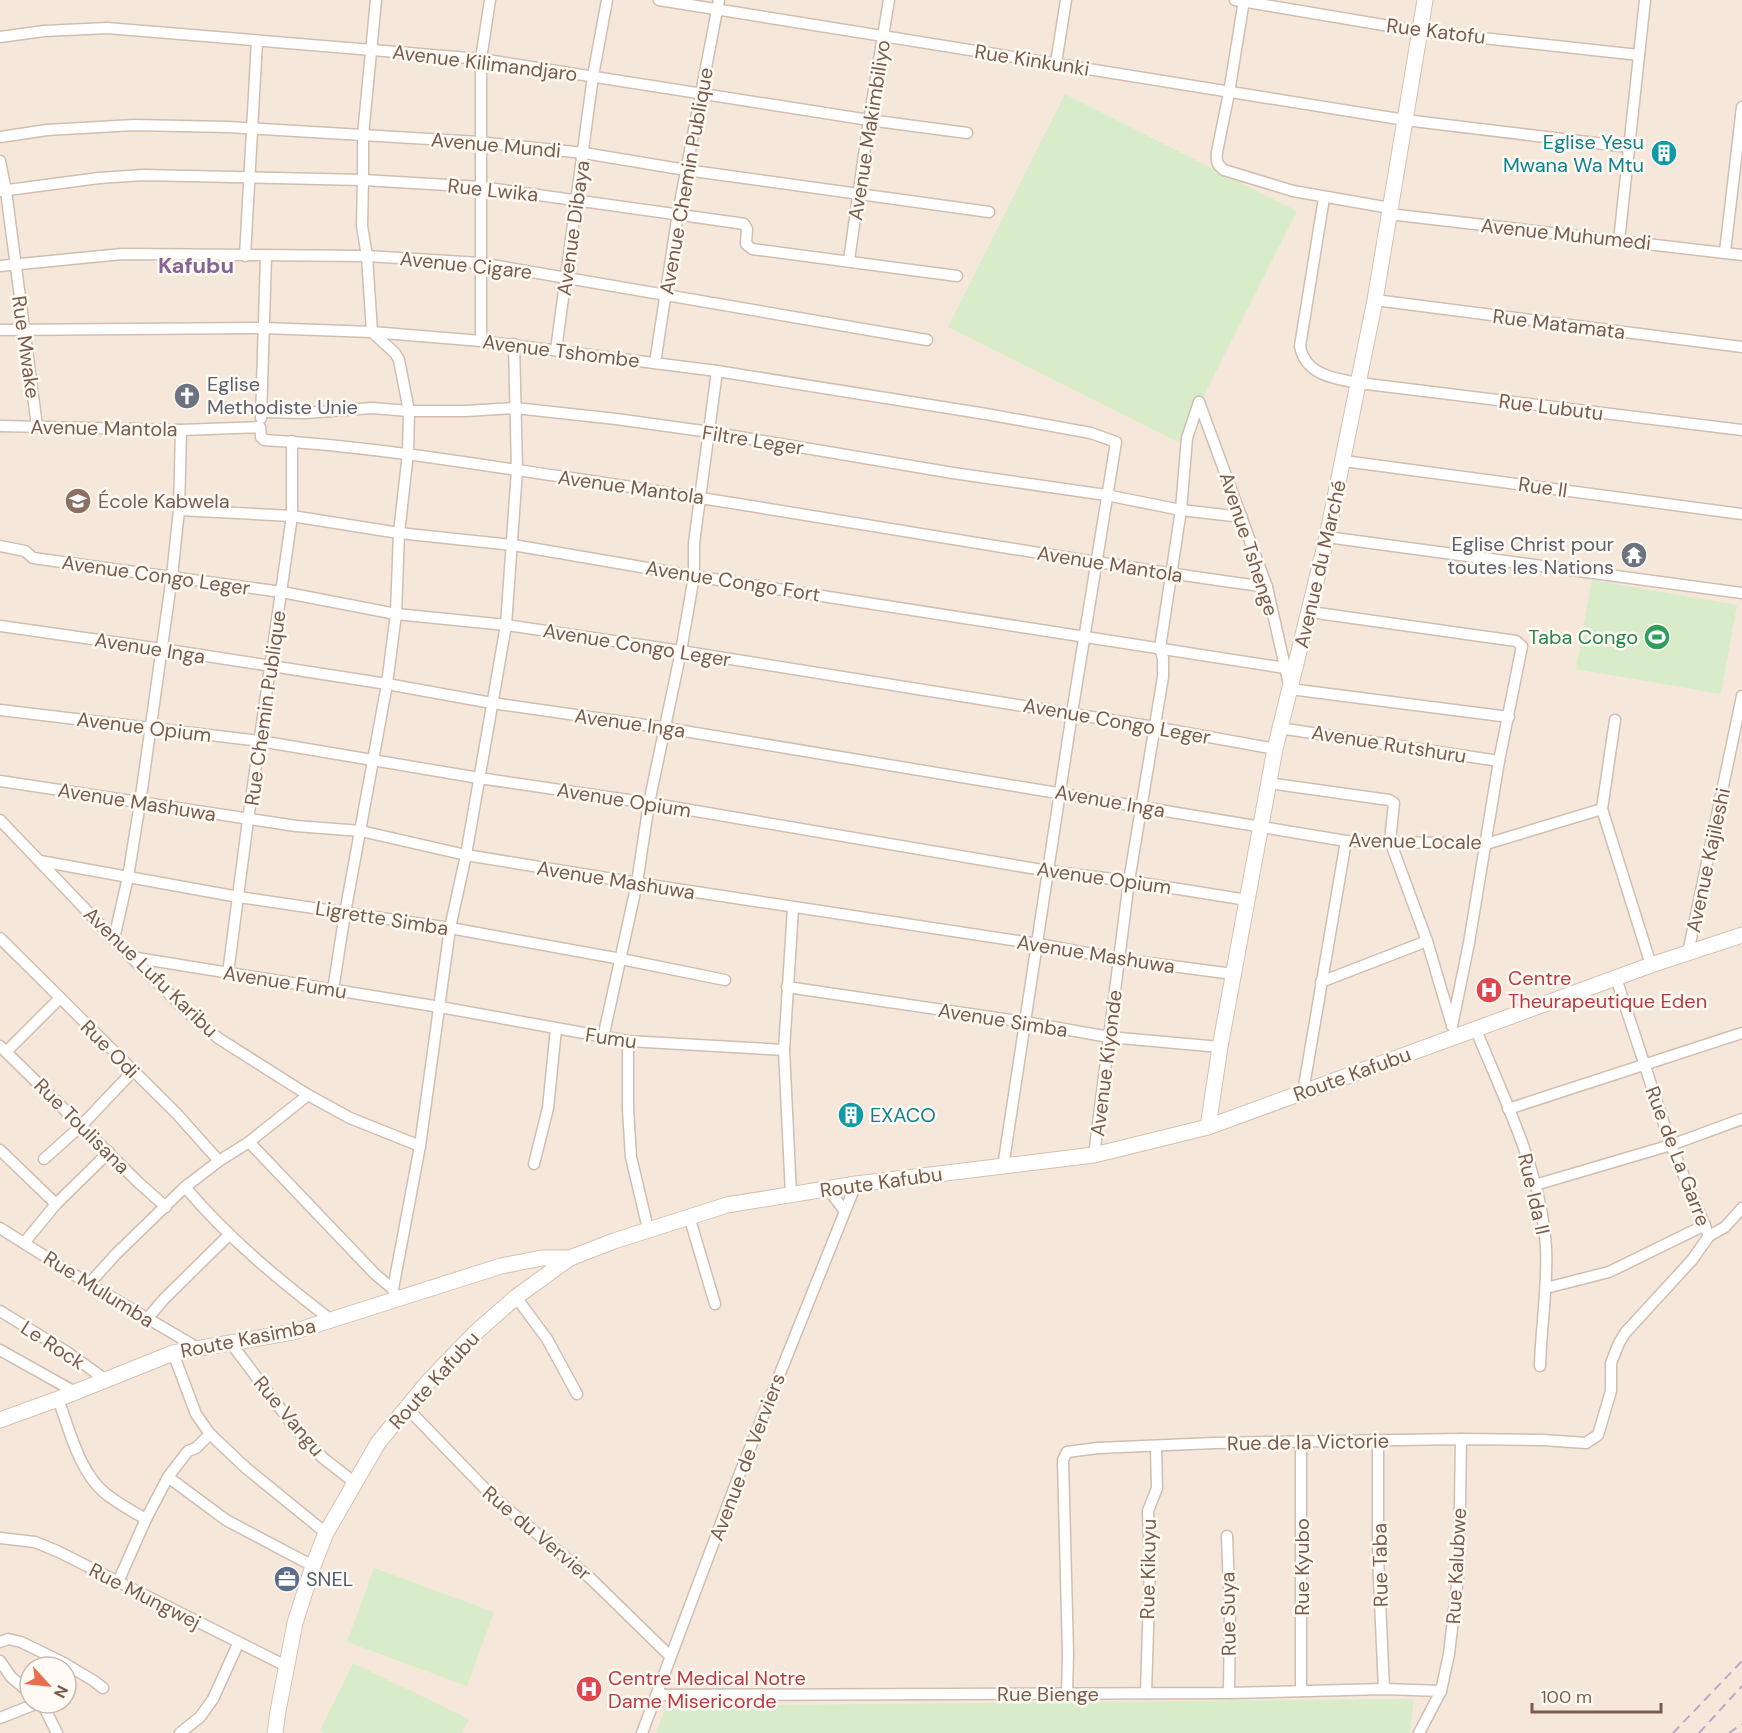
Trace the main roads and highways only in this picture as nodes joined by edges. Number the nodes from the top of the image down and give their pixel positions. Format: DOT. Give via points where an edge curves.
graph roads {
  1 [pos="1425,0"];
  2 [pos="1742,935"];
  3 [pos="1208,1126"];
  4 [pos="570,1258"];
  5 [pos="0,1420"];
  6 [pos="275,1733"];
  1 -- 3 [label="main road, Avenue du Marché" via="1376,300 1344,461 1268,783"];
  2 -- 3 [label="main road, Route Kafubu" via="1476,1030 1453,1031"];
  3 -- 4 [label="main road, Route Kafubu" via="1094,1155 856,1184 727,1205"];
  4 -- 5 [label="main road, Route Kasimba" via="542,1258 501,1266 394,1294 292,1332 173,1353"];
  4 -- 6 [label="main road, Route Kafubu" via="516,1297 452,1356 378,1443 326,1533 313,1566 295,1623"];
}
